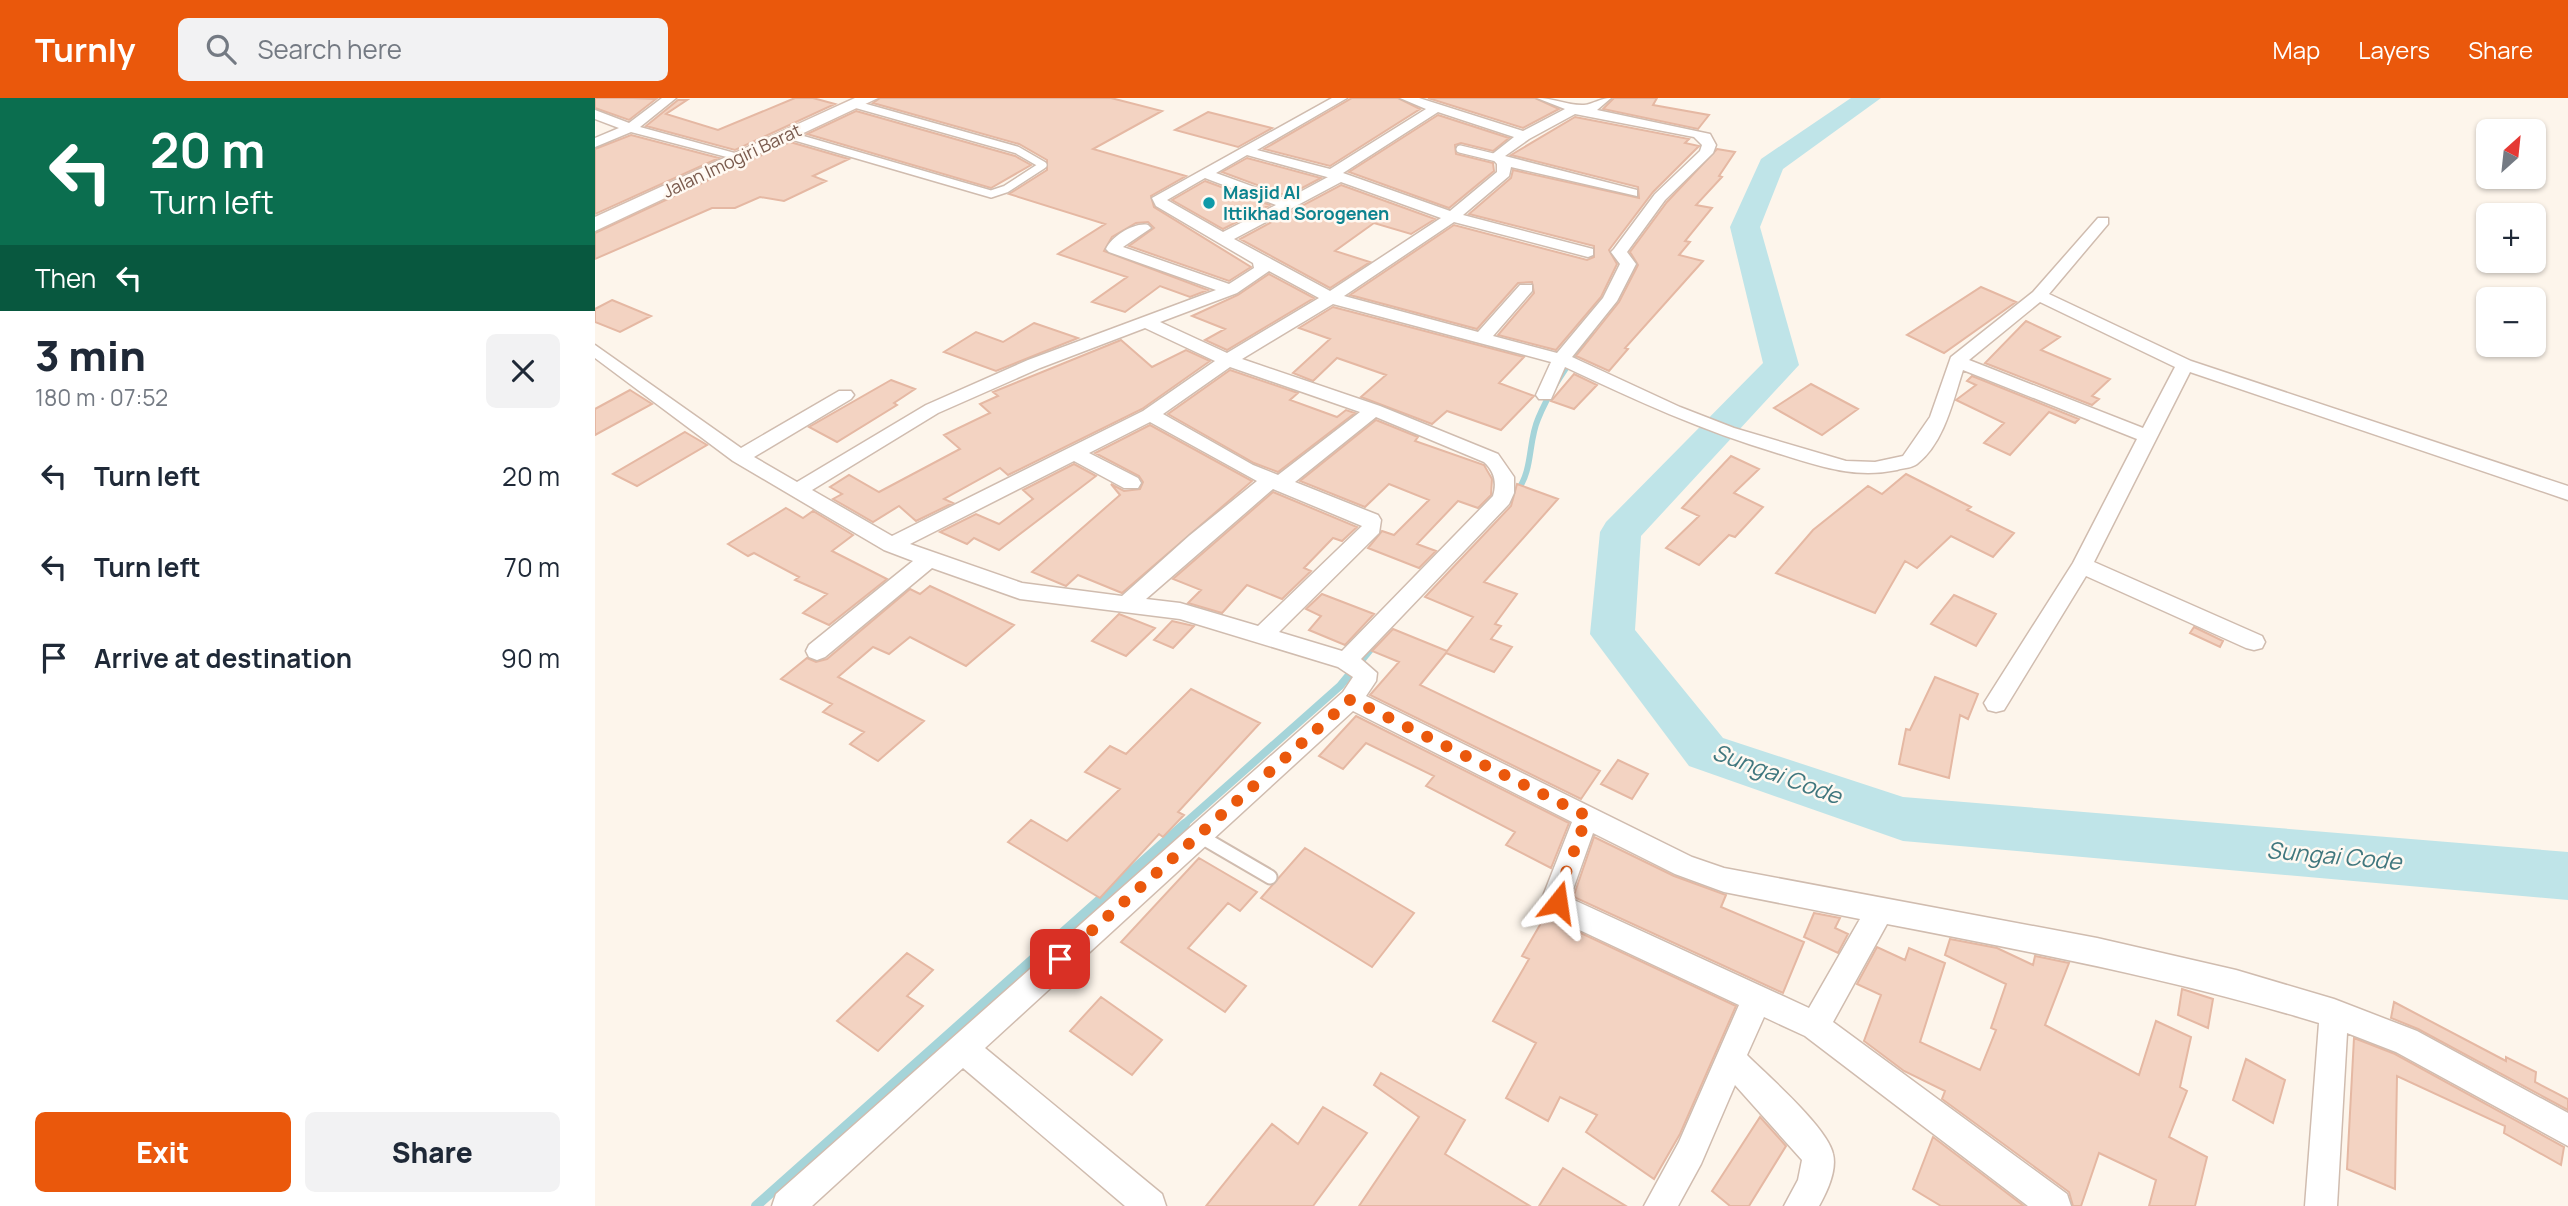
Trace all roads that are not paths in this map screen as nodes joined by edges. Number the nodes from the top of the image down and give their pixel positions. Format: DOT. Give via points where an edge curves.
graph roads {
  1 [pos="670,98"];
  2 [pos="1341,98"];
  3 [pos="1406,98"];
  4 [pos="1543,98"];
  5 [pos="1605,98"];
  6 [pos="862,101"];
  7 [pos="1435,104"];
  8 [pos="1579,110"];
  9 [pos="595,114"];
  10 [pos="630,128"];
  11 [pos="788,135"];
  12 [pos="1524,136"];
  13 [pos="595,143"];
  14 [pos="1460,149"];
  15 [pos="1247,150"];
  16 [pos="737,158"];
  17 [pos="1500,159"];
  18 [pos="1204,173"];
  19 [pos="1336,176"];
  20 [pos="1632,193"];
  21 [pos="1290,205"];
  22 [pos="1452,217"];
  23 [pos="2103,221"];
  24 [pos="595,225"];
  25 [pos="1143,228"];
  26 [pos="1222,239"];
  27 [pos="1588,252"];
  28 [pos="1261,261"];
  29 [pos="1525,288"];
  30 [pos="1231,290"];
  31 [pos="2039,295"];
  32 [pos="1331,298"];
  33 [pos="1144,321"];
  34 [pos="1482,338"];
  35 [pos="595,350"];
  36 [pos="1228,360"];
  37 [pos="1957,360"];
  38 [pos="1567,363"];
  39 [pos="2185,365"];
  40 [pos="845,395"];
  41 [pos="1545,396"];
  42 [pos="1374,410"];
  43 [pos="1150,415"];
  44 [pos="1727,432"];
  45 [pos="2145,436"];
  46 [pos="1074,453"];
  47 [pos="740,457"];
  48 [pos="1275,482"];
  49 [pos="1131,483"];
  50 [pos="796,491"];
  51 [pos="2568,493"];
  52 [pos="891,545"];
  53 [pos="929,559"];
  54 [pos="2082,565"];
  55 [pos="1127,604"];
  56 [pos="1263,635"];
  57 [pos="2254,642"];
  58 [pos="817,651"];
  59 [pos="1353,664"];
  60 [pos="1351,699"];
  61 [pos="1996,703"];
  62 [pos="1587,816"];
  63 [pos="1198,835"];
  64 [pos="1270,877"];
  65 [pos="1880,910"];
  66 [pos="1757,998"];
  67 [pos="2334,1013"];
  68 [pos="1815,1026"];
  69 [pos="962,1048"];
  70 [pos="1730,1058"];
  71 [pos="2568,1130"];
  72 [pos="788,1206"];
  73 [pos="1150,1206"];
  74 [pos="1660,1206"];
  75 [pos="1800,1206"];
  76 [pos="2055,1206"];
  77 [pos="2321,1206"];
  1 -- 10 [label="street"];
  2 -- 15 [label="street"];
  3 -- 7 [label="street"];
  4 -- 8 [label="street"];
  5 -- 8 [label="street" via="1592,108"];
  6 -- 11 [label="main road, Jalan Imogiri Barat"];
  6 -- 11 [label="lane" via="1017,149 1043,165 991,194"];
  7 -- 12 [label="street"];
  7 -- 19 [label="street"];
  8 -- 12 [label="street"];
  8 -- 38 [label="street" via="1698,134 1709,145 1623,245 1619,252 1628,264 1625,276"];
  9 -- 10 [label="street"];
  10 -- 13 [label="street"];
  10 -- 16 [label="street"];
  11 -- 16 [label="main road, Jalan Imogiri Barat"];
  12 -- 17 [label="street"];
  14 -- 17 [label="lane"];
  15 -- 18 [label="street"];
  15 -- 19 [label="street"];
  16 -- 24 [label="main road, Jalan Imogiri Barat"];
  17 -- 20 [label="street"];
  17 -- 22 [label="street" via="1504,173"];
  18 -- 21 [label="street"];
  18 -- 26 [label="street" via="1159,201"];
  19 -- 21 [label="street"];
  19 -- 22 [label="street"];
  21 -- 26 [label="street"];
  22 -- 27 [label="street"];
  22 -- 32 [label="street"];
  23 -- 31 [label="street"];
  25 -- 30 [label="street" via="1114,249"];
  26 -- 28 [label="street"];
  28 -- 30 [label="street" via="1258,275"];
  28 -- 32 [label="street"];
  29 -- 34 [label="street"];
  30 -- 33 [label="street"];
  31 -- 37 [label="street"];
  31 -- 39 [label="street"];
  32 -- 34 [label="street"];
  32 -- 36 [label="street"];
  33 -- 36 [label="street"];
  33 -- 50 [label="street" via="932,409"];
  34 -- 38 [label="street"];
  35 -- 47 [label="street"];
  36 -- 42 [label="street"];
  36 -- 43 [label="street"];
  37 -- 44 [label="street" via="1939,417 1909,461 1875,468 1845,467"];
  37 -- 45 [label="street"];
  38 -- 41 [label="street"];
  38 -- 44 [label="street"];
  39 -- 45 [label="street"];
  39 -- 51 [label="street"];
  40 -- 47 [label="street"];
  42 -- 48 [label="street"];
  42 -- 59 [label="street" via="1491,458 1504,474 1506,489"];
  43 -- 46 [label="street"];
  43 -- 48 [label="street"];
  45 -- 54 [label="street"];
  46 -- 49 [label="street"];
  46 -- 52 [label="street"];
  47 -- 50 [label="street"];
  48 -- 55 [label="street" via="1196,541"];
  48 -- 56 [label="street" via="1367,517 1372,528"];
  50 -- 52 [label="street"];
  52 -- 53 [label="street"];
  53 -- 55 [label="street" via="1020,591"];
  53 -- 58 [label="street"];
  54 -- 57 [label="street"];
  54 -- 61 [label="street"];
  55 -- 56 [label="street" via="1180,611"];
  56 -- 59 [label="street"];
  59 -- 60 [label="street" via="1364,681"];
  60 -- 62 [label="street"];
  60 -- 63 [label="street"];
  62 -- 65 [label="street" via="1684,866 1724,880"];
  62 -- 66 [label="street" via="1557,897 1564,909"];
  63 -- 64 [label="lane"];
  63 -- 69 [label="street"];
  65 -- 67 [label="street" via="2097,951"];
  65 -- 68 [label="street"];
  66 -- 68 [label="street"];
  66 -- 70 [label="street"];
  67 -- 71 [label="street" via="2406,1041"];
  67 -- 77 [label="street"];
  68 -- 76 [label="street"];
  69 -- 72 [label="street"];
  69 -- 73 [label="street"];
  70 -- 74 [label="street" via="1690,1153"];
  70 -- 75 [label="street" via="1818,1155 1814,1183"];
}
